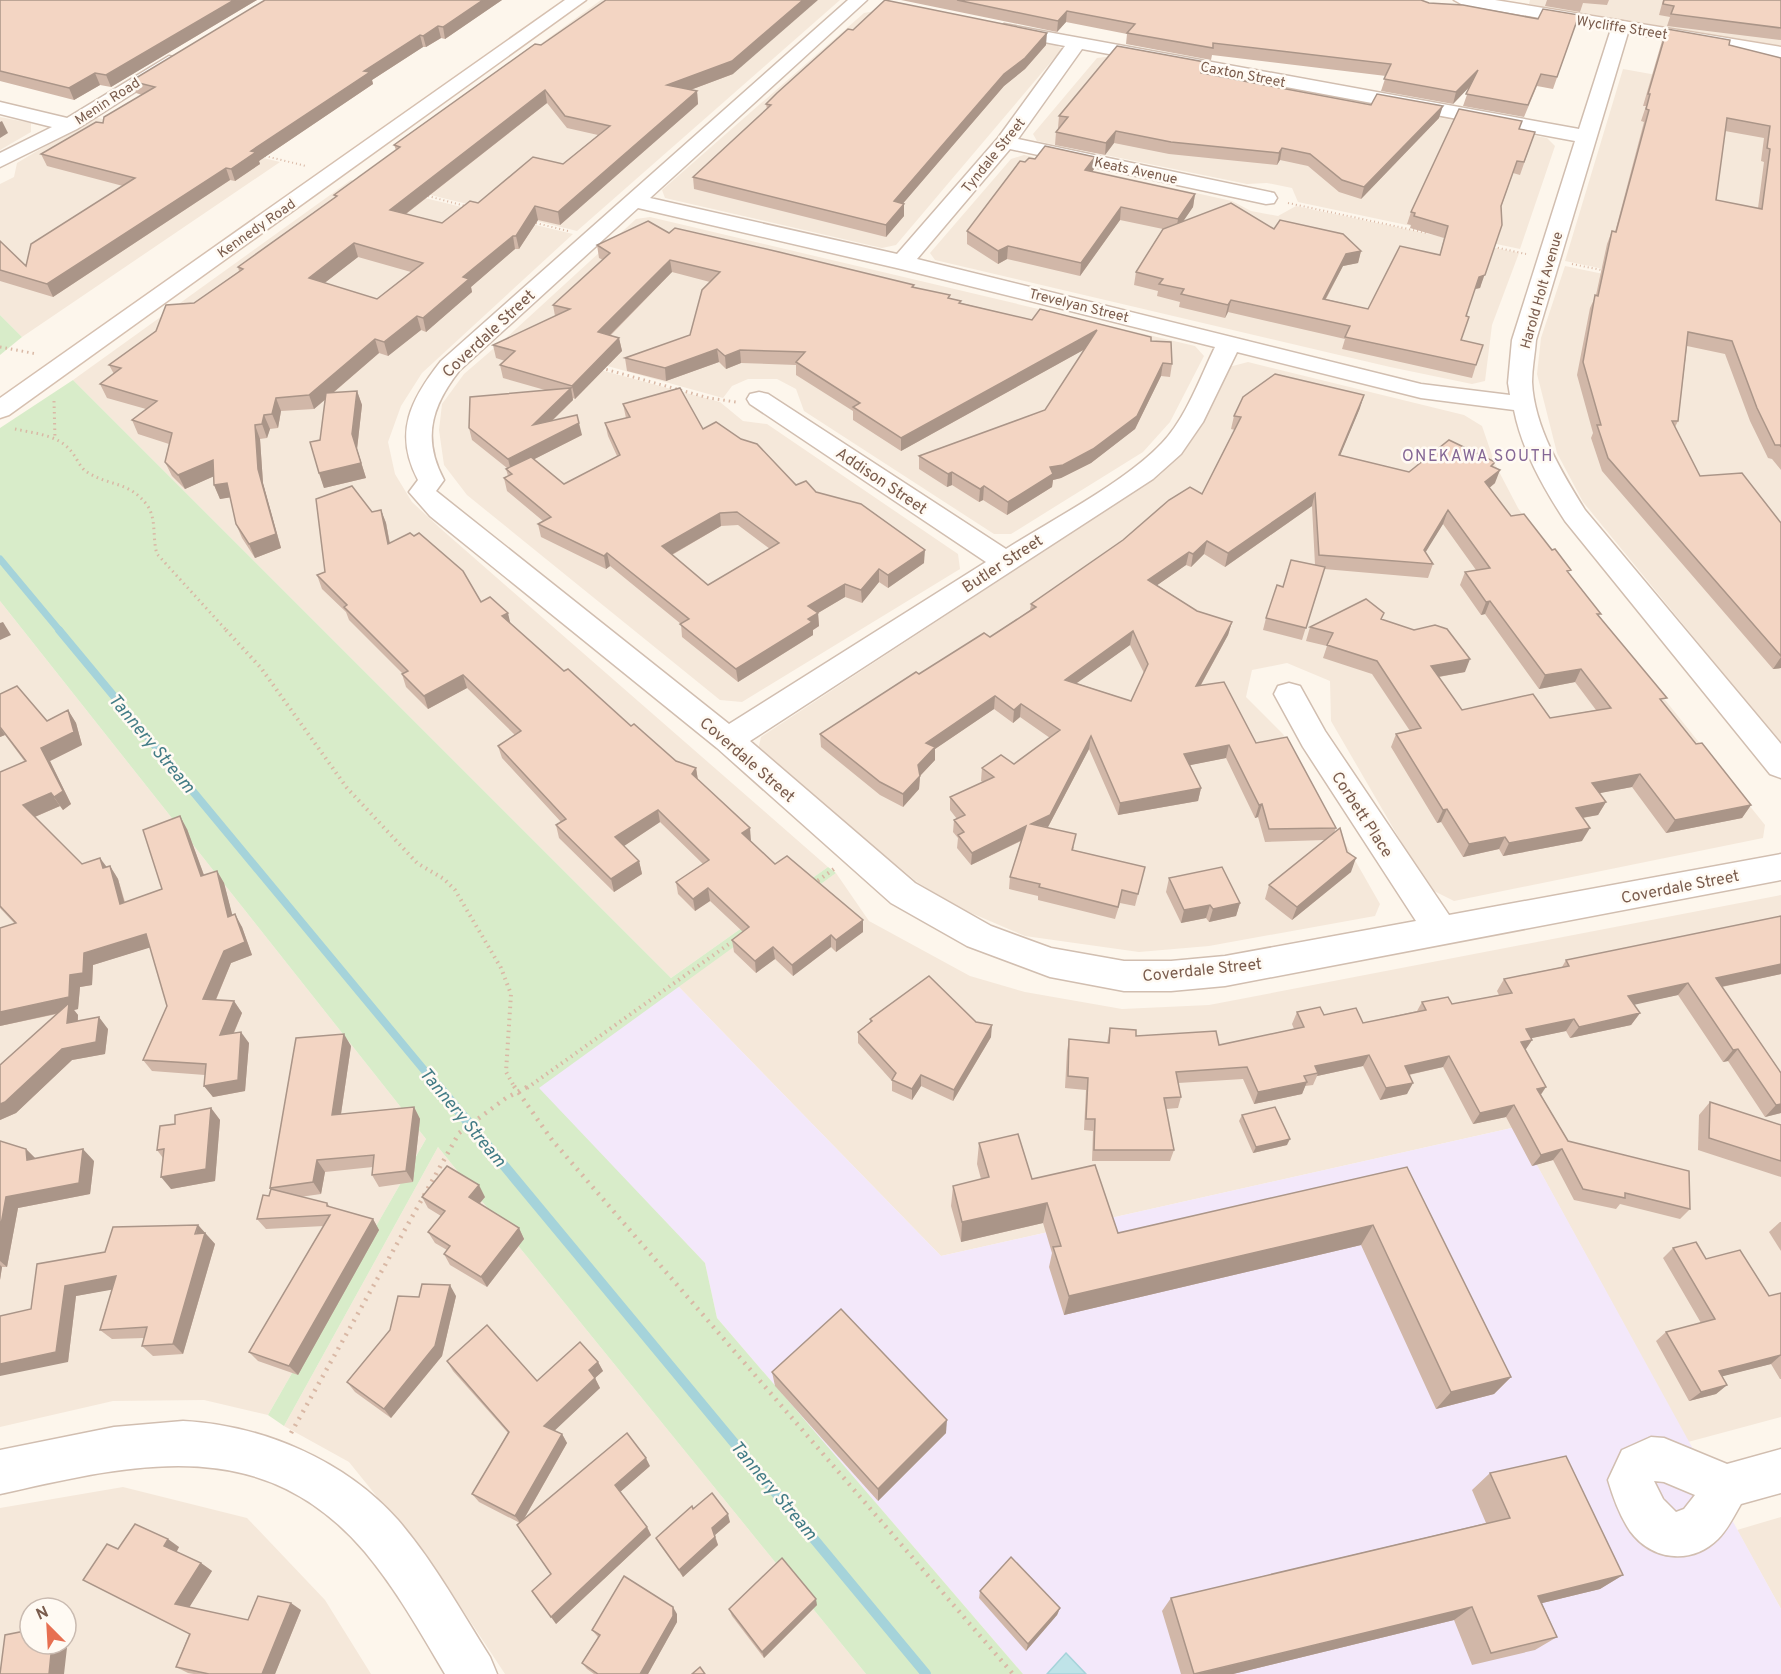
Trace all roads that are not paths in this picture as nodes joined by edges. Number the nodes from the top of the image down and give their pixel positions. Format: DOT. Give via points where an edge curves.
graph roads {
  1 [pos="551,0"];
  2 [pos="577,0"];
  3 [pos="1463,0"];
  4 [pos="865,1"];
  5 [pos="983,24"];
  6 [pos="1621,26"];
  7 [pos="1077,43"];
  8 [pos="187,51"];
  9 [pos="1781,53"];
  10 [pos="451,80"];
  11 [pos="0,108"];
  12 [pos="70,125"];
  13 [pos="1587,136"];
  14 [pos="1005,142"];
  15 [pos="0,161"];
  16 [pos="1266,198"];
  17 [pos="634,201"];
  18 [pos="902,262"];
  19 [pos="1230,342"];
  20 [pos="38,371"];
  21 [pos="0,385"];
  22 [pos="759,399"];
  23 [pos="1525,404"];
  24 [pos="0,410"];
  25 [pos="1004,561"];
  26 [pos="1289,694"];
  27 [pos="728,740"];
  28 [pos="1781,766"];
  29 [pos="1781,867"];
  30 [pos="1441,931"];
  31 [pos="1781,1471"];
  32 [pos="0,1472"];
  33 [pos="1727,1486"];
  34 [pos="473,1674"];
  1 -- 10 [label="street, Kennedy Road"];
  2 -- 10 [label="street, Kennedy Road"];
  3 -- 6 [label="street, Wycliffe Street"];
  4 -- 17 [label="street, Coverdale Street"];
  5 -- 7 [label="street, Caxton Street"];
  6 -- 9 [label="street, Wycliffe Street"];
  6 -- 13 [label="street, Harold Holt Avenue"];
  7 -- 13 [label="street, Caxton Street"];
  7 -- 14 [label="street, Tyndale Street"];
  8 -- 12 [label="street, Menin Road"];
  10 -- 20 [label="street, Kennedy Road"];
  11 -- 12 [label="street"];
  12 -- 15 [label="street, Menin Road"];
  13 -- 23 [label="street, Harold Holt Avenue" via="1524,340 1521,384"];
  14 -- 16 [label="street, Keats Avenue"];
  14 -- 18 [label="street, Tyndale Street"];
  17 -- 18 [label="street, Trevelyan Street"];
  17 -- 27 [label="street, Coverdale Street" via="435,383 417,429 421,460 431,480 422,492"];
  18 -- 19 [label="street, Trevelyan Street"];
  19 -- 23 [label="street, Trevelyan Street" via="1421,391"];
  19 -- 25 [label="street, Butler Street" via="1190,422 1172,448 1144,473"];
  20 -- 21 [label="street, Kennedy Road"];
  20 -- 24 [label="street, Kennedy Road"];
  22 -- 25 [label="street, Addison Street"];
  23 -- 28 [label="street, Harold Holt Avenue" via="1539,452 1575,515"];
  25 -- 27 [label="street, Butler Street"];
  26 -- 30 [label="street, Corbett Place" via="1314,739"];
  27 -- 30 [label="street, Coverdale Street" via="903,893 979,936 1050,962 1124,976 1171,976 1225,971"];
  29 -- 30 [label="street, Coverdale Street"];
  31 -- 33 [label="street"];
  32 -- 34 [label="street" via="88,1453 185,1443 226,1448 274,1462 321,1484 364,1519 409,1573"];
}
